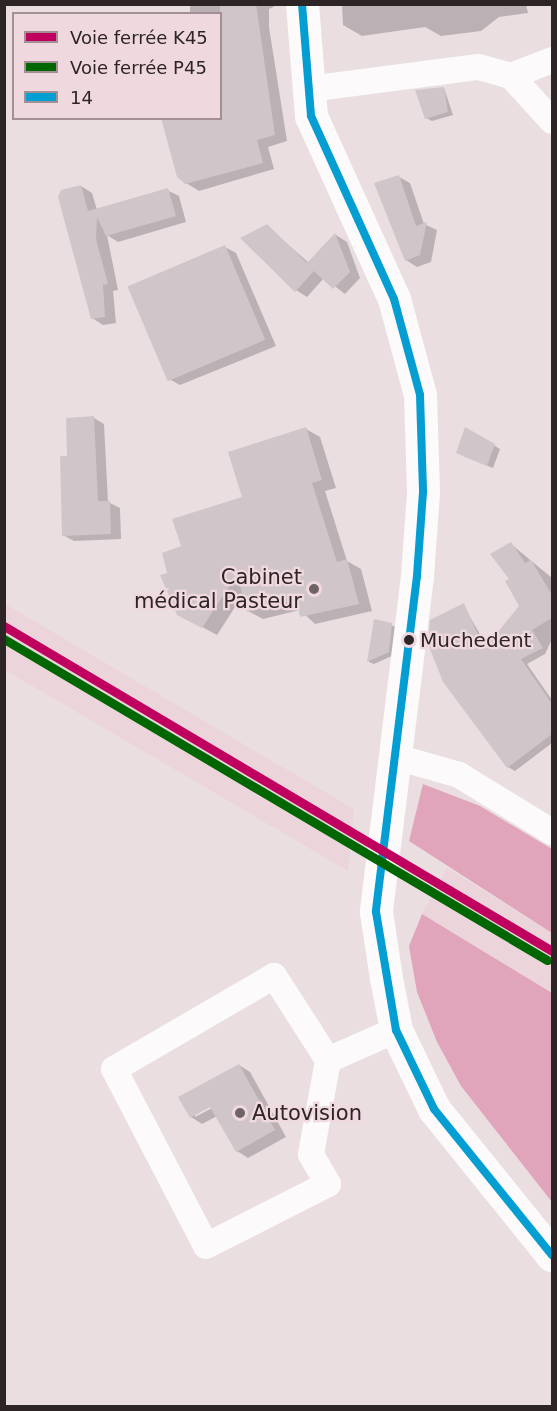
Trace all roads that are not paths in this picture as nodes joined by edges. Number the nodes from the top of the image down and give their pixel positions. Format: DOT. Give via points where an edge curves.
graph roads {
  1 [pos="302,4"];
  2 [pos="552,60"];
  3 [pos="511,76"];
  4 [pos="309,89"];
  5 [pos="552,121"];
  6 [pos="396,757"];
  7 [pos="552,832"];
  8 [pos="396,1030"];
  9 [pos="328,1060"];
  10 [pos="552,1255"];
  1 -- 4 [label="street"];
  2 -- 3 [label="street"];
  3 -- 4 [label="street" via="479,67"];
  3 -- 5 [label="street"];
  4 -- 6 [label="street" via="311,116 394,299 420,395 423,504"];
  6 -- 7 [label="street" via="459,775"];
  6 -- 8 [label="street" via="376,912"];
  8 -- 9 [label="street"];
  8 -- 10 [label="street" via="434,1109"];
  9 -- 9 [label="street" via="311,1154 328,1184 206,1246 114,1069 274,976"];
}
